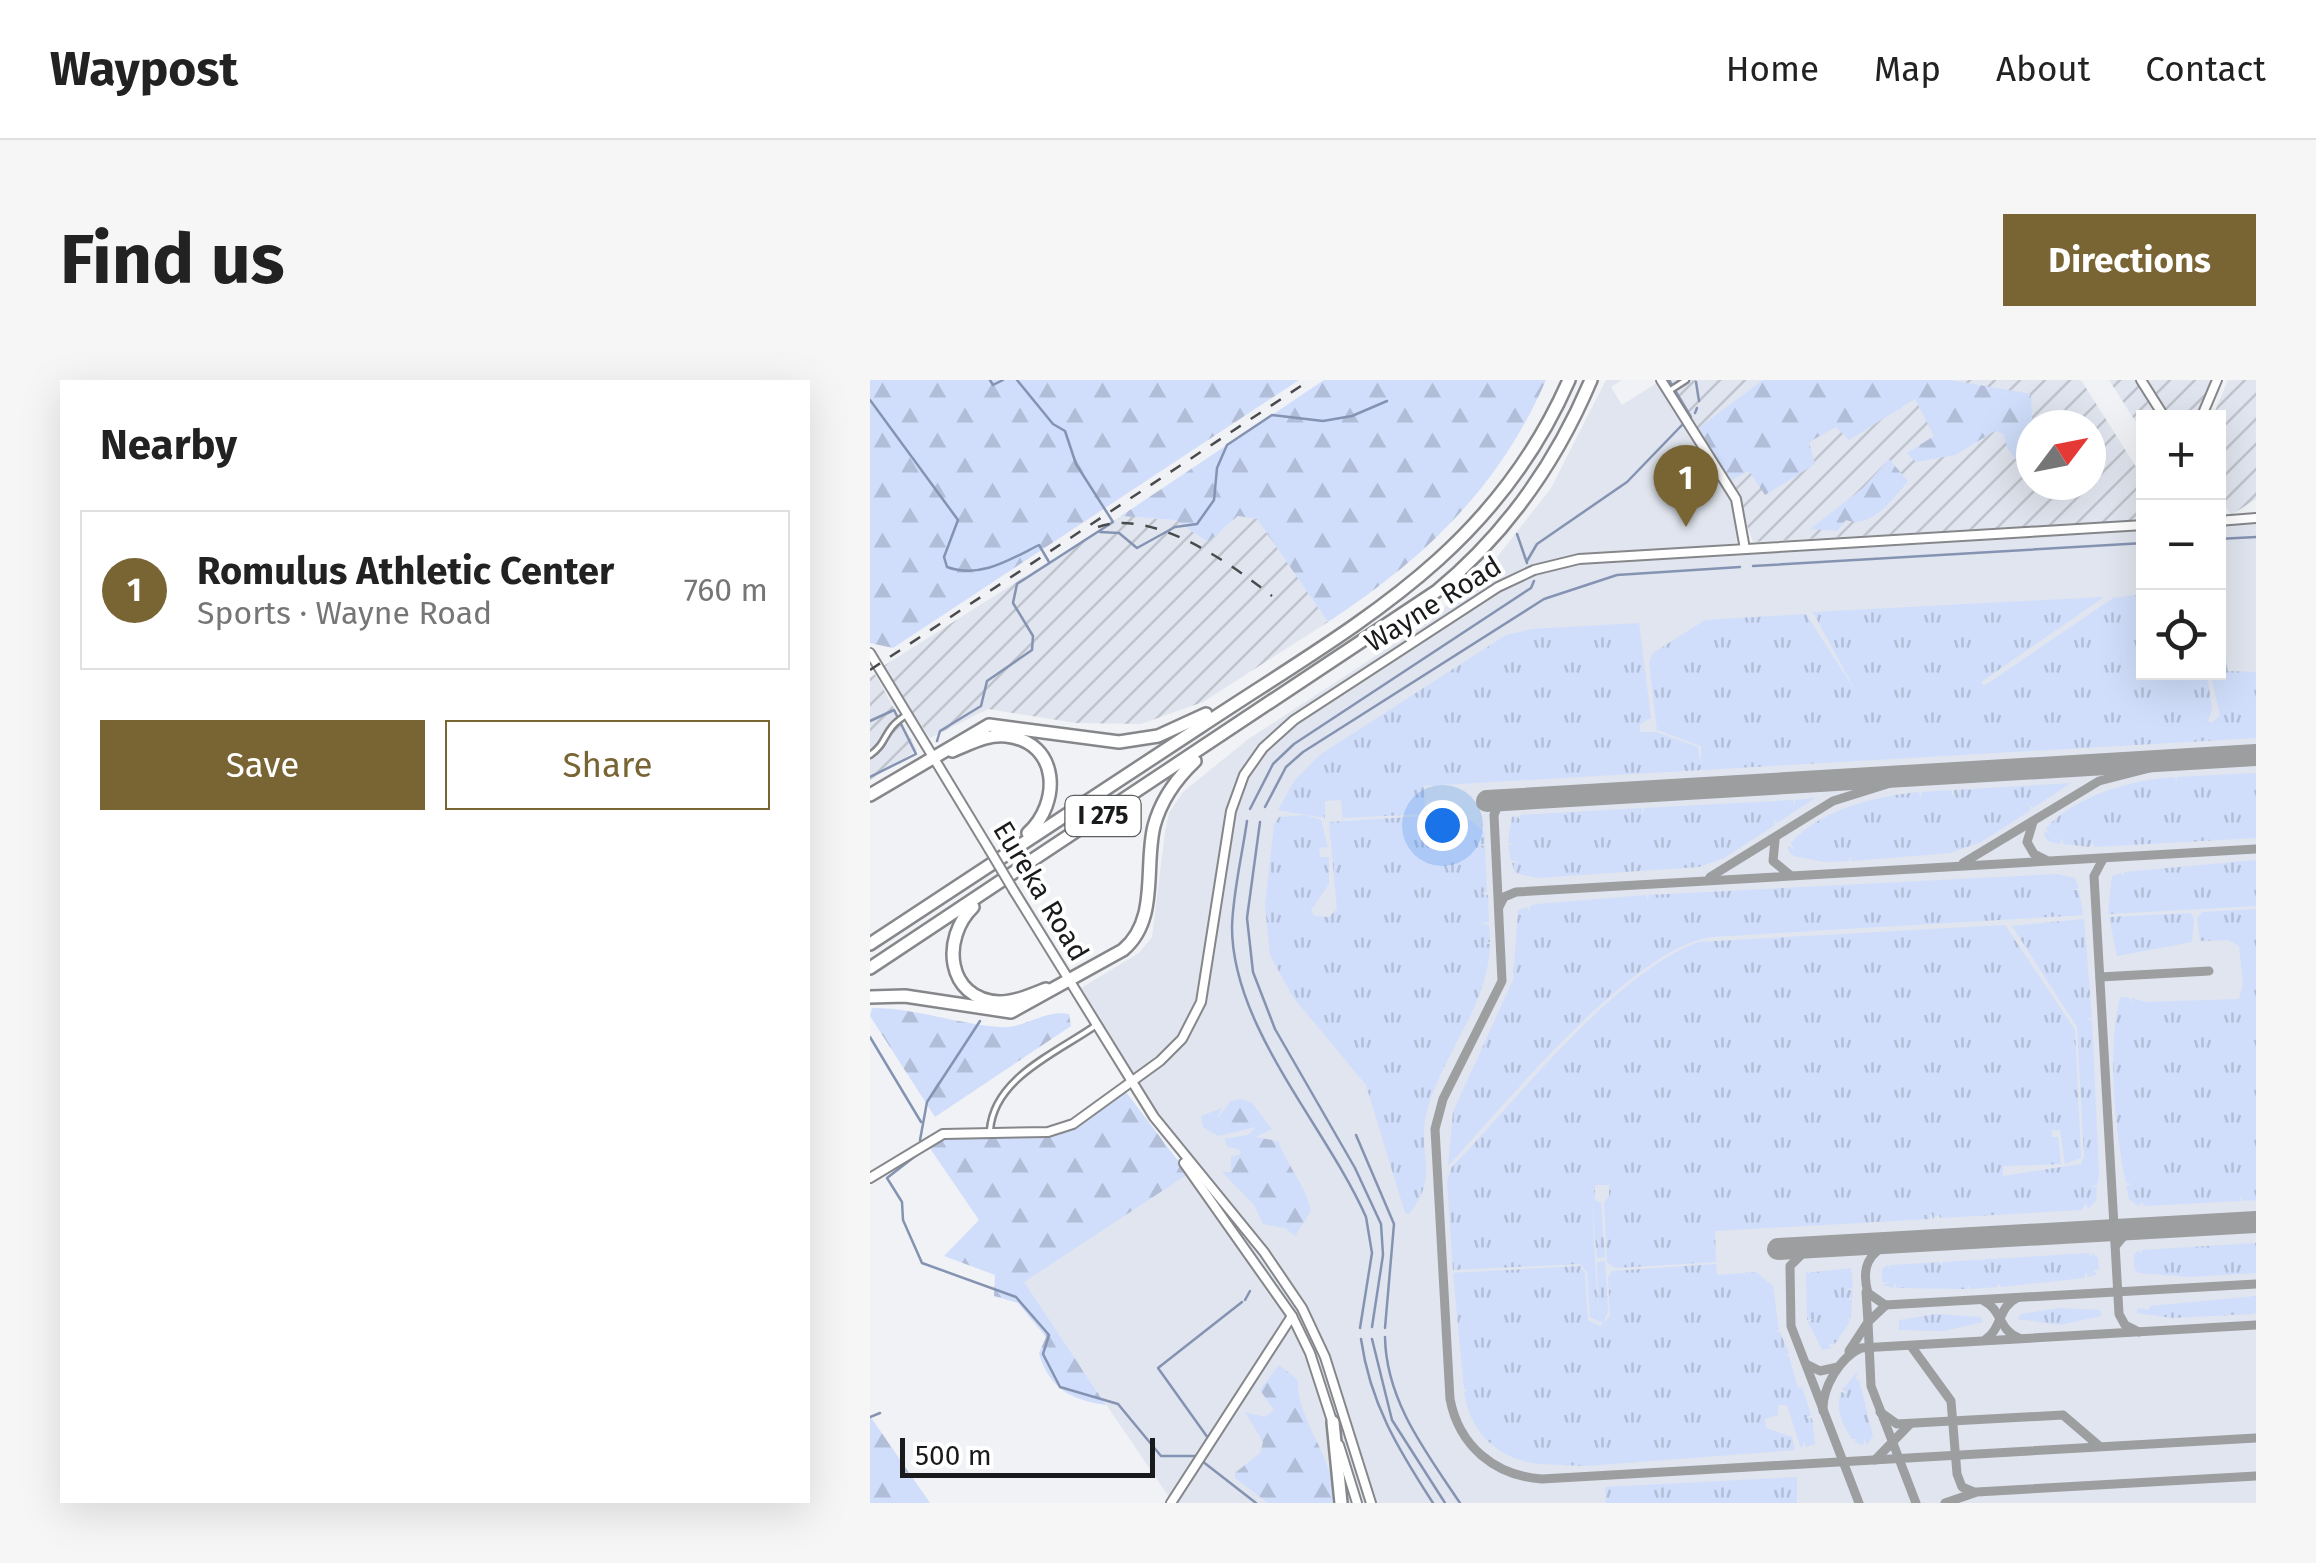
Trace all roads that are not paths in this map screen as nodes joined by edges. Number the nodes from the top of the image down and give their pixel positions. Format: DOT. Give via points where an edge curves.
graph roads {
  1 [pos="1568,380"];
  2 [pos="1591,380"];
  3 [pos="1661,380"];
  4 [pos="1686,380"];
  5 [pos="2141,380"];
  6 [pos="2217,380"];
  7 [pos="1668,391"];
  8 [pos="2160,410"];
  9 [pos="2205,410"];
  10 [pos="2256,518"];
  11 [pos="2226,520"];
  12 [pos="2136,525"];
  13 [pos="1745,549"];
  14 [pos="1322,646"];
  15 [pos="870,653"];
  16 [pos="1335,662"];
  17 [pos="908,714"];
  18 [pos="870,754"];
  19 [pos="934,756"];
  20 [pos="870,796"];
  21 [pos="1064,842"];
  22 [pos="939,898"];
  23 [pos="870,944"];
  24 [pos="870,968"];
  25 [pos="1068,981"];
  26 [pos="870,997"];
  27 [pos="1096,1026"];
  28 [pos="1132,1084"];
  29 [pos="990,1131"];
  30 [pos="1178,1150"];
  31 [pos="870,1178"];
  32 [pos="1264,1252"];
  33 [pos="1252,1258"];
  34 [pos="1292,1316"];
  35 [pos="1334,1382"];
  36 [pos="1321,1386"];
  37 [pos="1333,1422"];
  38 [pos="1171,1503"];
  39 [pos="1341,1503"];
  40 [pos="1357,1503"];
  41 [pos="1371,1503"];
  1 -- 14 [label="highway, I 275" via="1528,459 1476,526 1426,574"];
  2 -- 16 [label="highway, I 275" via="1546,470 1492,539 1420,605"];
  3 -- 7 [label="main road"];
  4 -- 7 [label="street"];
  5 -- 8 [label="main road"];
  6 -- 9 [label="main road"];
  7 -- 13 [label="main road" via="1736,499"];
  10 -- 11 [label="main road"];
  12 -- 13 [label="main road, Wayne Road"];
  13 -- 28 [label="main road, Wayne Road" via="1578,558 1534,570 1486,594 1274,736 1248,768 1233,802 1197,1013 1171,1051"];
  14 -- 19 [label="highway" via="1158,736 1098,742 995,724"];
  14 -- 22 [label="highway, I 275"];
  15 -- 17 [label="main road, Eureka Road"];
  16 -- 21 [label="highway, I 275"];
  16 -- 25 [label="highway" via="1184,772 1154,827 1140,930 1122,950"];
  17 -- 18 [label="street" via="887,728 883,744"];
  17 -- 19 [label="main road, Eureka Road"];
  19 -- 20 [label="highway"];
  19 -- 22 [label="highway" via="986,737 1017,738 1040,753 1052,790 1039,823"];
  19 -- 25 [label="main road, Eureka Road, bridge"];
  21 -- 24 [label="highway, I 275"];
  21 -- 25 [label="highway" via="966,914 951,954 960,979 988,1000 1018,999"];
  22 -- 23 [label="highway, I 275"];
  25 -- 26 [label="highway" via="1026,1007 1004,1012"];
  25 -- 27 [label="main road, Eureka Road"];
  27 -- 28 [label="main road, Eureka Road"];
  27 -- 29 [label="street" via="1006,1088"];
  28 -- 29 [label="main road, Wayne Road" via="1074,1124 1048,1132"];
  28 -- 30 [label="main road, Eureka Road"];
  29 -- 31 [label="main road, Wayne Road" via="943,1134"];
  30 -- 32 [label="main road, Eureka Road"];
  30 -- 33 [label="main road, Eureka Road"];
  32 -- 33 [label="main road" via="1254,1251"];
  32 -- 35 [label="main road, Eureka Road" via="1309,1321"];
  33 -- 34 [label="main road, Eureka Road"];
  34 -- 36 [label="main road, Eureka Road"];
  34 -- 38 [label="main road"];
  35 -- 36 [label="main road" via="1329,1390"];
  35 -- 41 [label="main road, Eureka Road"];
  36 -- 37 [label="main road, Eureka Road"];
  37 -- 39 [label="highway"];
  37 -- 40 [label="main road, Eureka Road"];
}
